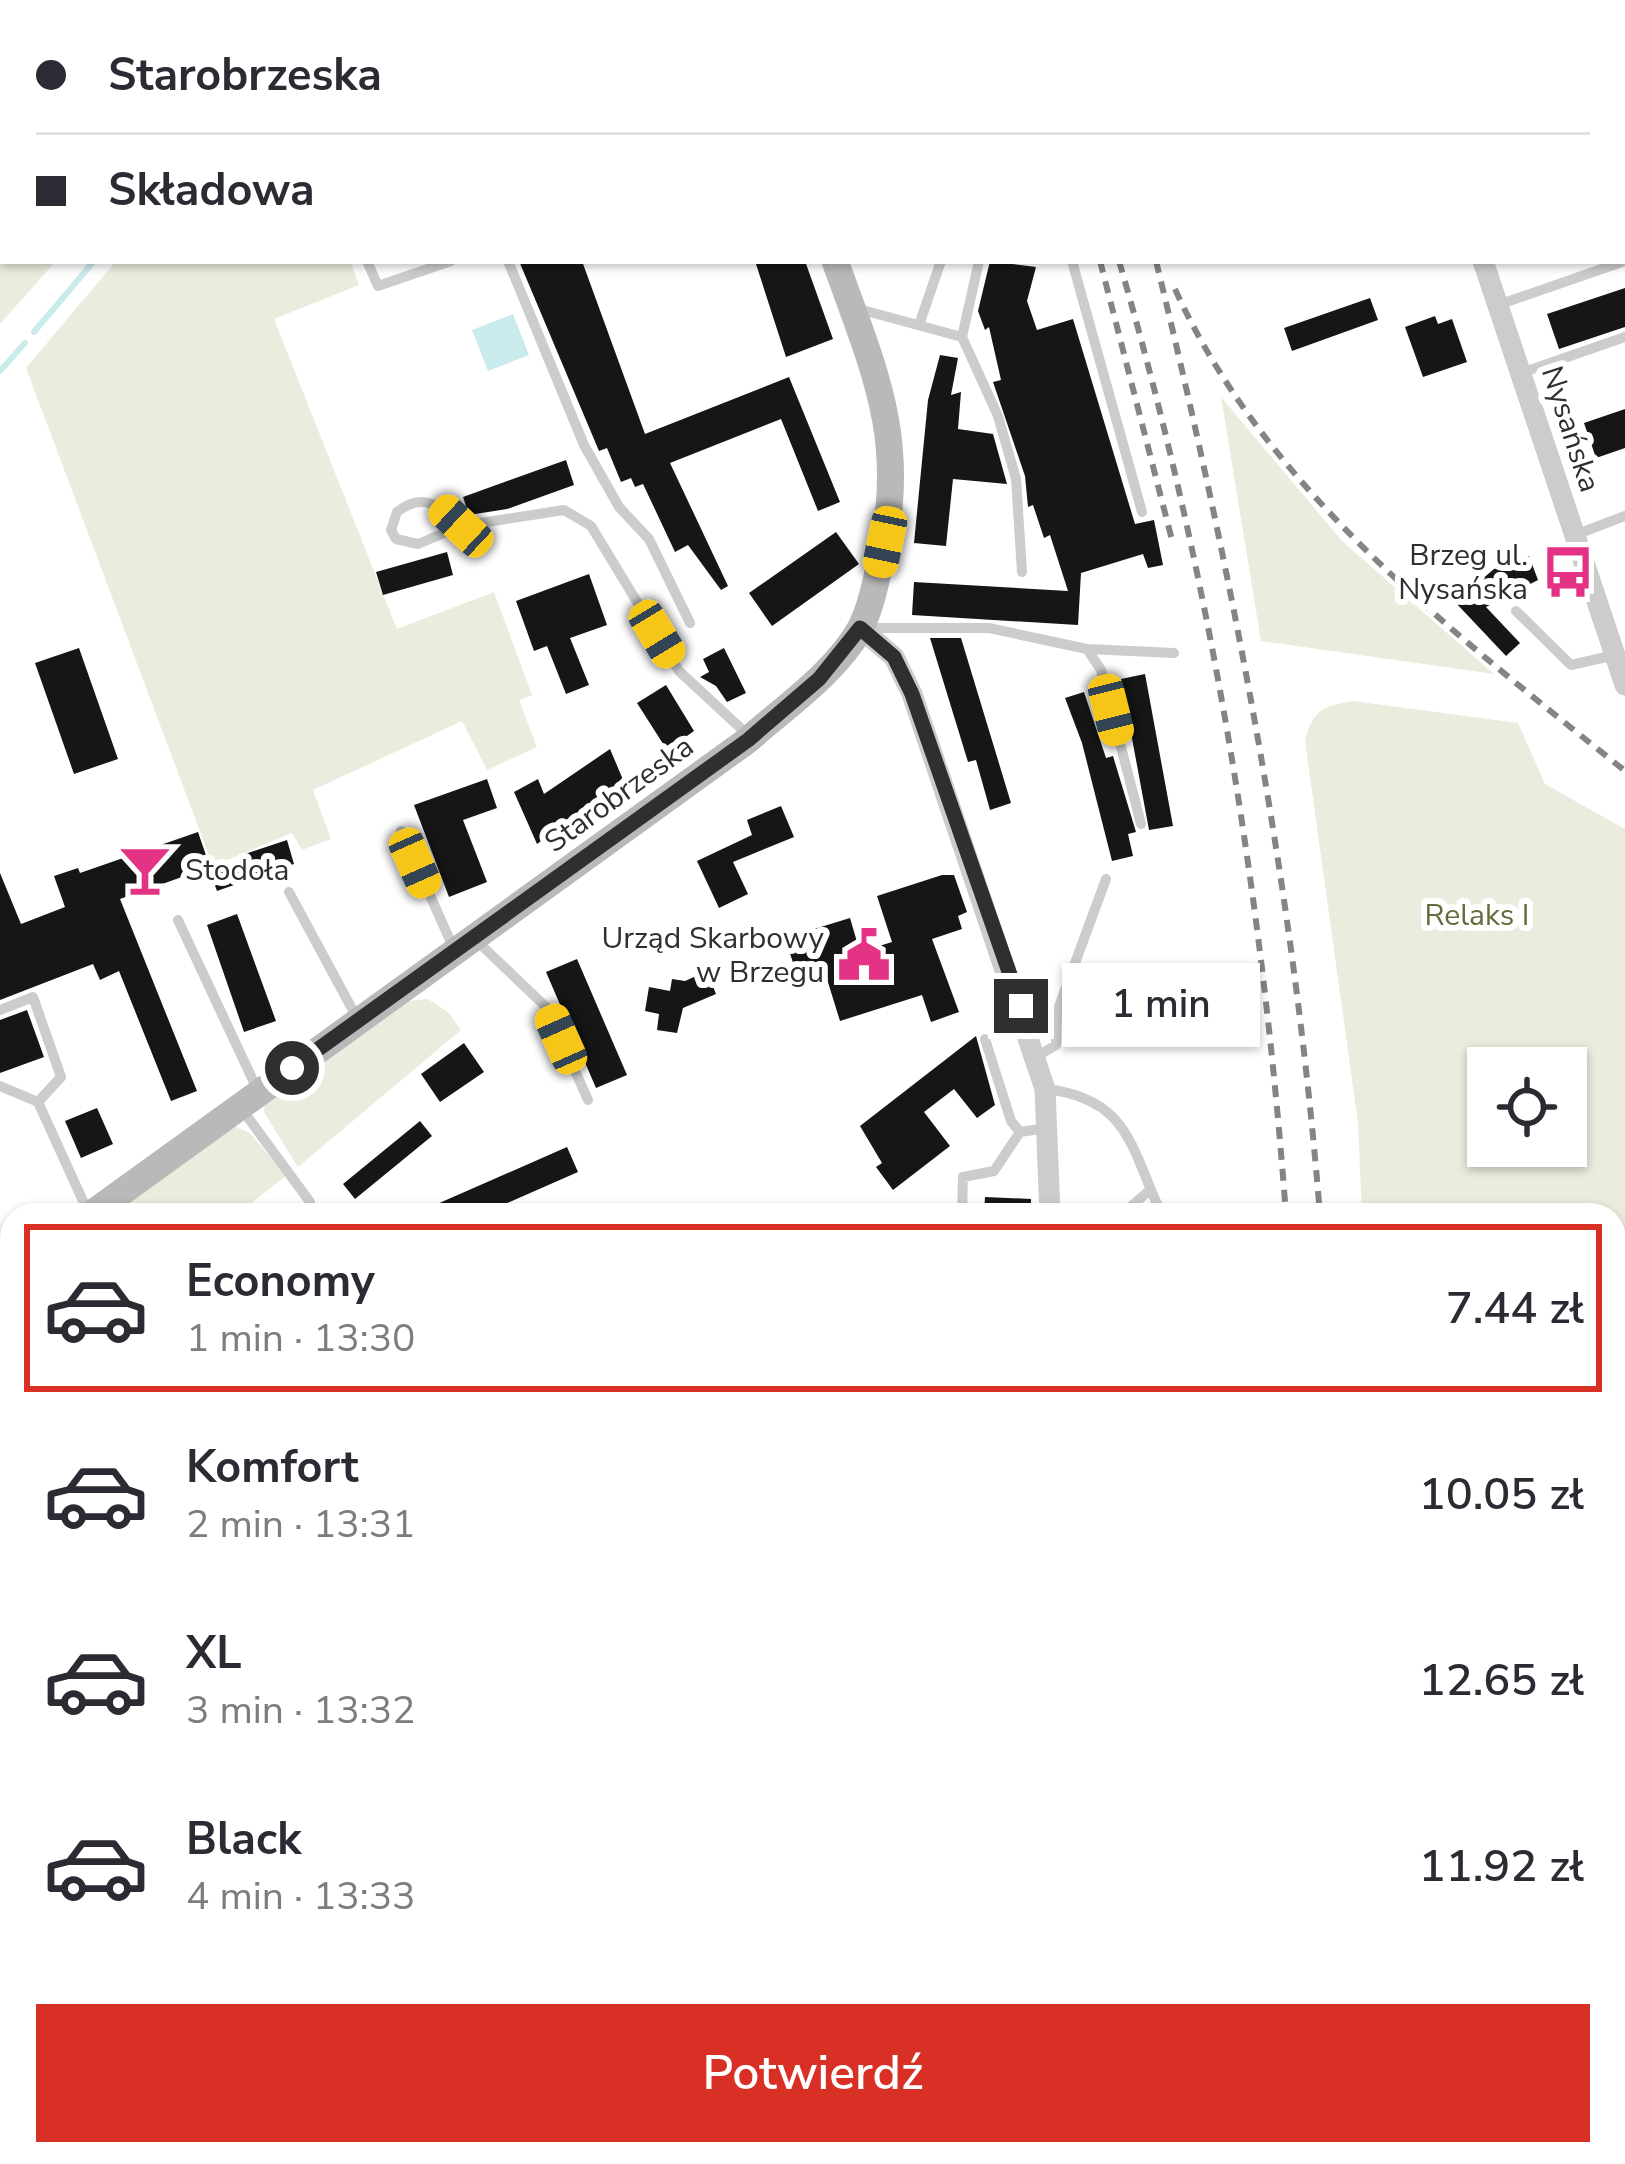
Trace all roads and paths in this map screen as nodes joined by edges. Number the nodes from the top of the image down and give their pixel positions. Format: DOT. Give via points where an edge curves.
graph roads {
  1 [pos="368,264"];
  2 [pos="443,264"];
  3 [pos="509,264"];
  4 [pos="836,264"];
  5 [pos="940,264"];
  6 [pos="978,264"];
  7 [pos="1073,264"];
  8 [pos="1485,264"];
  9 [pos="1616,264"];
  10 [pos="1498,305"];
  11 [pos="851,307"];
  12 [pos="919,325"];
  13 [pos="1625,337"];
  14 [pos="962,338"];
  15 [pos="1521,373"];
  16 [pos="1142,512"];
  17 [pos="1625,516"];
  18 [pos="461,526"];
  19 [pos="1575,535"];
  20 [pos="1022,572"];
  21 [pos="1516,611"];
  22 [pos="690,623"];
  23 [pos="860,628"];
  24 [pos="1087,650"];
  25 [pos="1174,653"];
  26 [pos="1615,655"];
  27 [pos="1625,685"];
  28 [pos="751,737"];
  29 [pos="1141,824"];
  30 [pos="400,831"];
  31 [pos="1106,879"];
  32 [pos="290,892"];
  33 [pos="178,920"];
  34 [pos="465,945"];
  35 [pos="0,1010"];
  36 [pos="359,1021"];
  37 [pos="985,1039"];
  38 [pos="1036,1057"];
  39 [pos="0,1086"];
  40 [pos="1045,1089"];
  41 [pos="249,1099"];
  42 [pos="588,1100"];
  43 [pos="38,1102"];
  44 [pos="1050,1128"];
  45 [pos="1020,1132"];
  46 [pos="1150,1190"];
  47 [pos="310,1202"];
  48 [pos="84,1203"];
  49 [pos="106,1203"];
  50 [pos="962,1203"];
  51 [pos="1050,1203"];
  52 [pos="1135,1203"];
  53 [pos="1156,1203"];
  1 -- 2 [label="lane" via="378,286"];
  3 -- 22 [label="lane" via="584,445 619,507 649,539"];
  4 -- 11 [label="street, Starobrzeska"];
  5 -- 12 [label="lane"];
  6 -- 14 [label="lane"];
  7 -- 16 [label="lane"];
  8 -- 10 [label="street, Nysańska"];
  9 -- 10 [label="lane"];
  10 -- 15 [label="street, Nysańska"];
  11 -- 12 [label="lane"];
  11 -- 23 [label="street, Starobrzeska" via="890,428 893,496"];
  12 -- 14 [label="lane"];
  13 -- 15 [label="lane"];
  14 -- 20 [label="lane" via="1016,479"];
  15 -- 19 [label="street, Nysańska"];
  17 -- 19 [label="lane"];
  18 -- 18 [label="lane" via="418,544 391,530 398,512 418,500"];
  18 -- 28 [label="lane" via="565,510 591,526 679,671"];
  19 -- 26 [label="street, Nysańska"];
  21 -- 26 [label="lane" via="1571,664"];
  23 -- 24 [label="lane" via="989,628"];
  23 -- 28 [label="street, Starobrzeska" via="819,679"];
  23 -- 38 [label="street" via="894,657 912,694"];
  24 -- 25 [label="lane"];
  24 -- 29 [label="lane" via="1101,670"];
  26 -- 27 [label="street, Nysańska"];
  28 -- 34 [label="street, Starobrzeska"];
  30 -- 34 [label="lane"];
  31 -- 38 [label="lane" via="1057,1012 1056,1045"];
  32 -- 36 [label="lane"];
  33 -- 41 [label="lane"];
  34 -- 36 [label="street, Starobrzeska"];
  34 -- 42 [label="lane" via="547,1008"];
  35 -- 43 [label="lane" via="33,998 61,1077"];
  36 -- 41 [label="street, Starobrzeska"];
  37 -- 45 [label="lane"];
  38 -- 40 [label="street"];
  39 -- 43 [label="lane"];
  40 -- 44 [label="street"];
  40 -- 46 [label="lane" via="1071,1092 1118,1120"];
  41 -- 47 [label="lane"];
  41 -- 49 [label="street, Starobrzeska"];
  43 -- 48 [label="lane"];
  44 -- 45 [label="lane"];
  44 -- 51 [label="street"];
  45 -- 50 [label="lane" via="994,1171 963,1177"];
  46 -- 52 [label="lane"];
  46 -- 53 [label="lane"];
}
